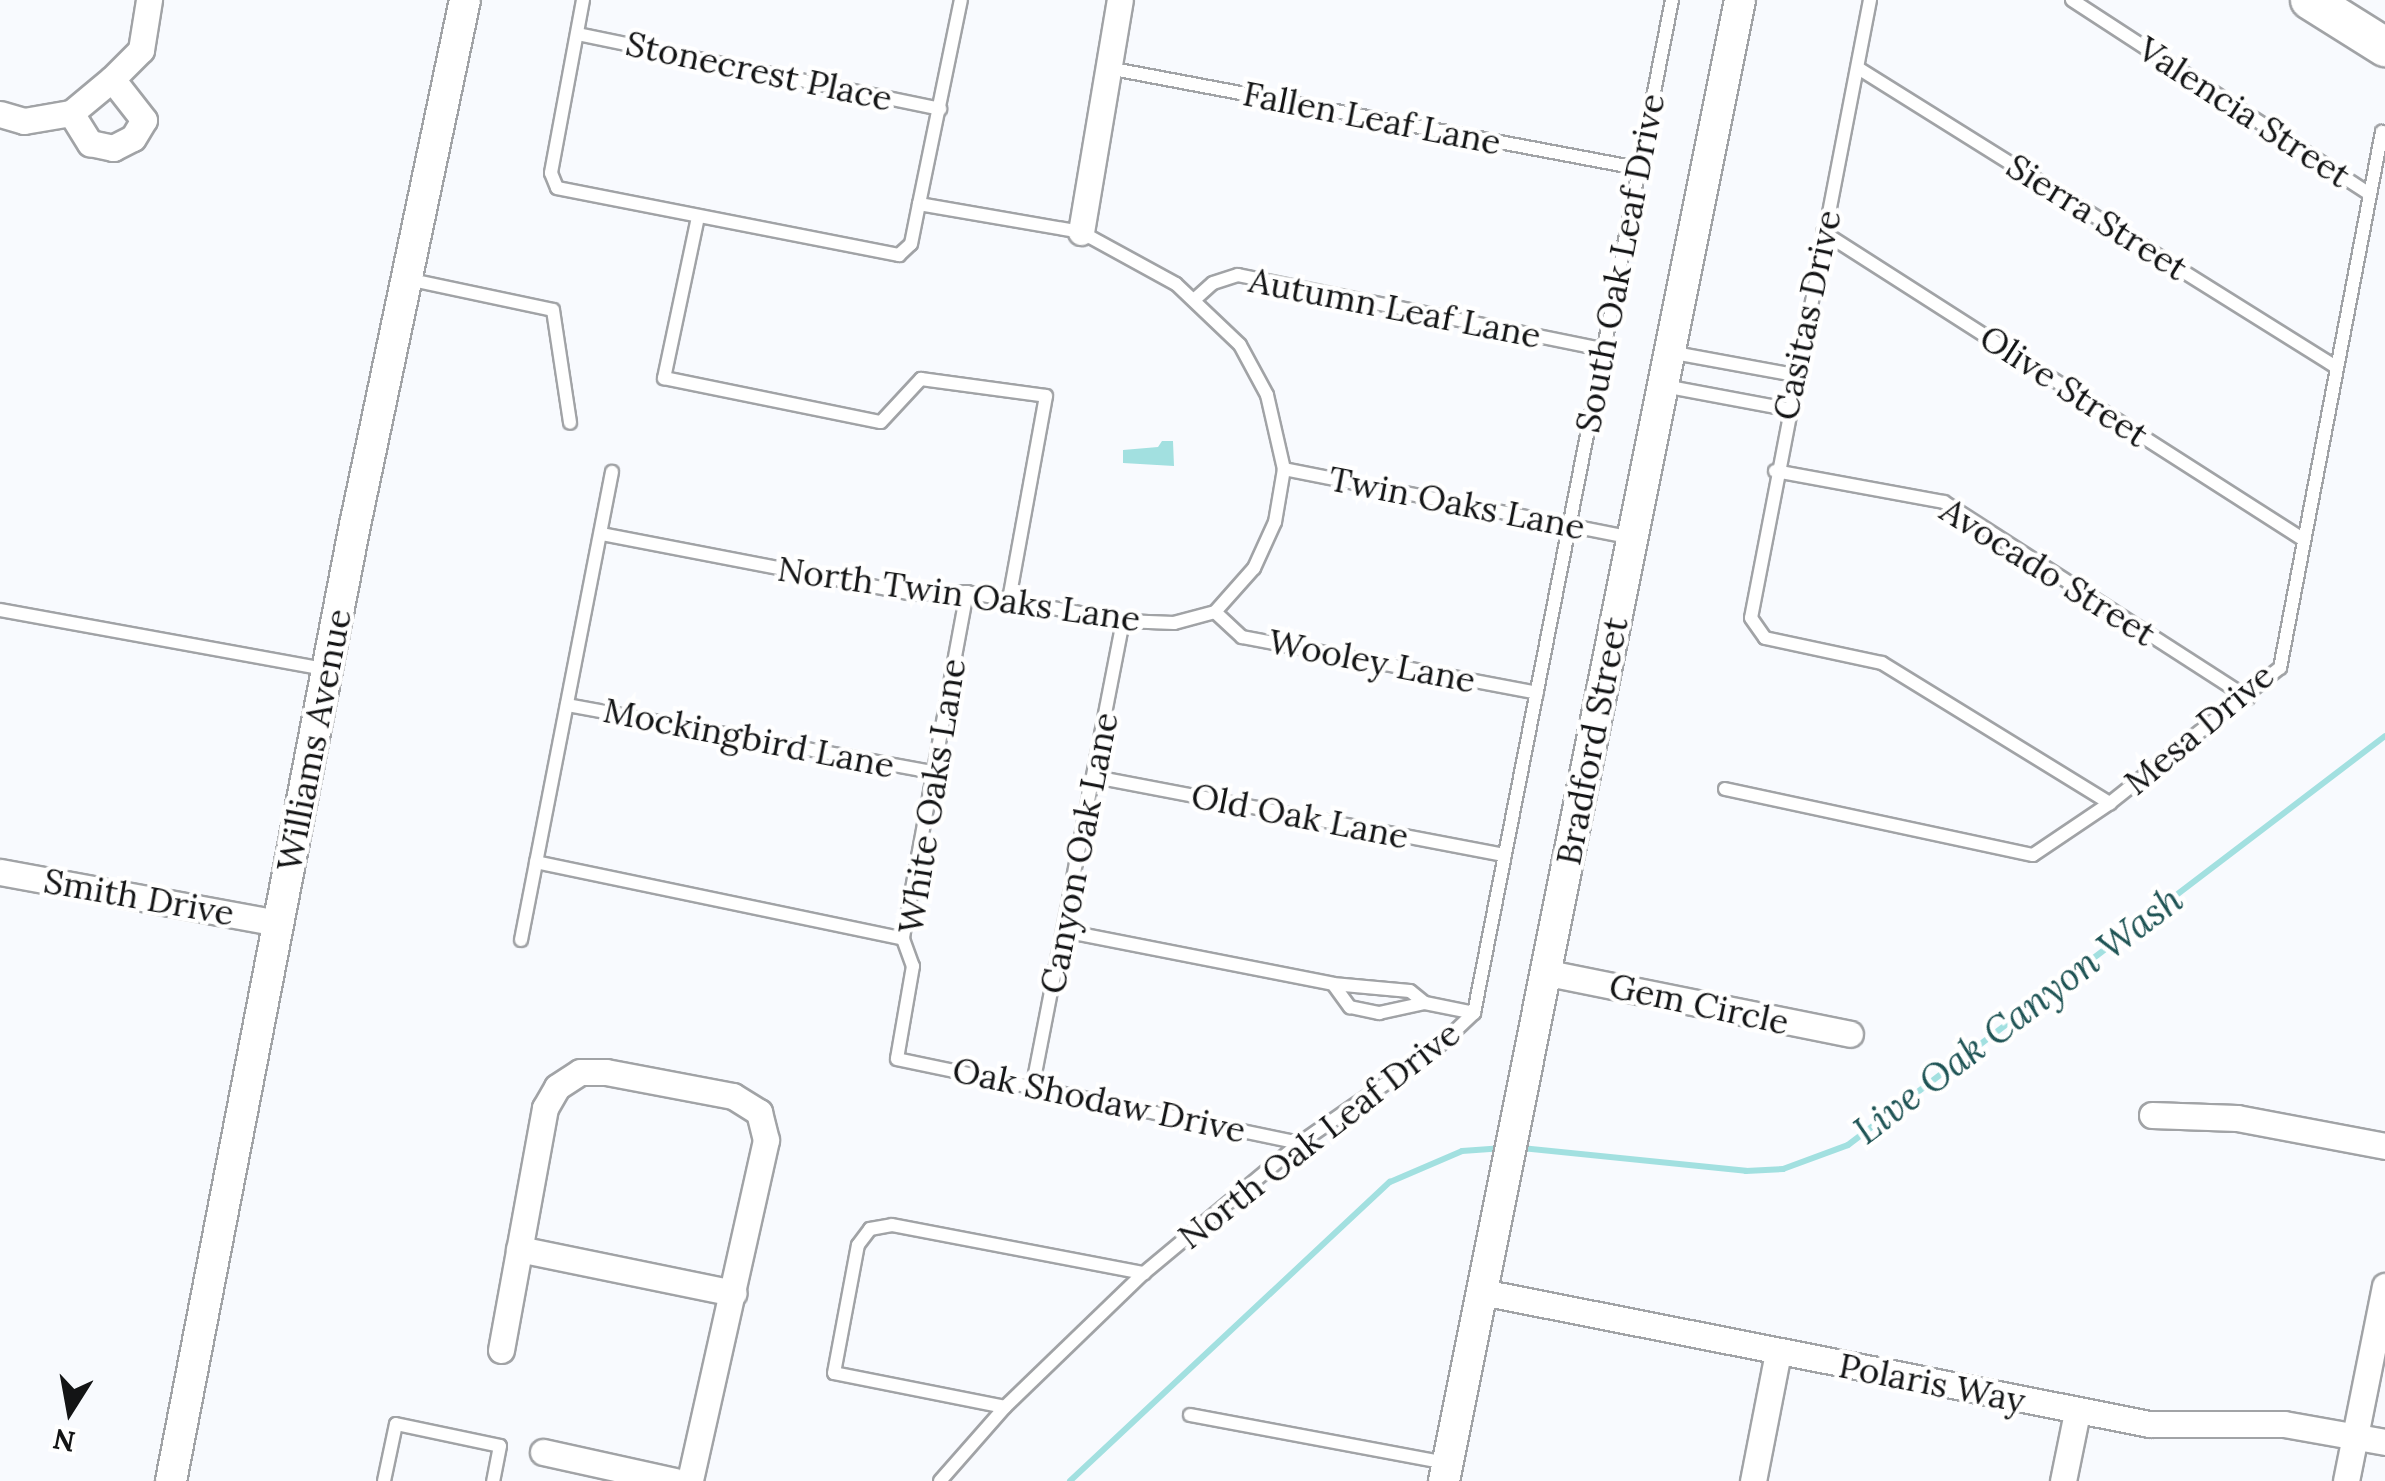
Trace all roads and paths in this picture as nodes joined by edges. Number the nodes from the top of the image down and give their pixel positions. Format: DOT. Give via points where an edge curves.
graph roads {
  1 [pos="149,0"];
  2 [pos="465,0"];
  3 [pos="584,0"];
  4 [pos="961,0"];
  5 [pos="1120,0"];
  6 [pos="1672,0"];
  7 [pos="1740,0"];
  8 [pos="1870,0"];
  9 [pos="2072,0"];
  10 [pos="2310,0"];
  11 [pos="578,34"];
  12 [pos="2385,47"];
  13 [pos="1108,68"];
  14 [pos="1858,68"];
  15 [pos="112,79"];
  16 [pos="940,109"];
  17 [pos="72,113"];
  18 [pos="0,114"];
  19 [pos="2382,132"];
  20 [pos="1637,168"];
  21 [pos="2367,192"];
  22 [pos="920,204"];
  23 [pos="698,217"];
  24 [pos="1081,232"];
  25 [pos="1823,232"];
  26 [pos="407,279"];
  27 [pos="1194,300"];
  28 [pos="1603,348"];
  29 [pos="1668,352"];
  30 [pos="2336,367"];
  31 [pos="1794,375"];
  32 [pos="1662,386"];
  33 [pos="1788,409"];
  34 [pos="570,423"];
  35 [pos="1284,469"];
  36 [pos="1775,471"];
  37 [pos="612,472"];
  38 [pos="1571,526"];
  39 [pos="602,534"];
  40 [pos="1631,538"];
  41 [pos="2304,540"];
  42 [pos="967,592"];
  43 [pos="1008,600"];
  44 [pos="0,610"];
  45 [pos="1215,612"];
  46 [pos="1124,621"];
  47 [pos="328,669"];
  48 [pos="1537,693"];
  49 [pos="2248,698"];
  50 [pos="567,704"];
  51 [pos="930,772"];
  52 [pos="1096,777"];
  53 [pos="1725,789"];
  54 [pos="2110,803"];
  55 [pos="1505,856"];
  56 [pos="536,862"];
  57 [pos="0,872"];
  58 [pos="279,923"];
  59 [pos="1064,931"];
  60 [pos="903,939"];
  61 [pos="521,940"];
  62 [pos="1548,973"];
  63 [pos="1333,984"];
  64 [pos="1425,1002"];
  65 [pos="1474,1012"];
  66 [pos="1850,1034"];
  67 [pos="898,1058"];
  68 [pos="1034,1084"];
  69 [pos="2152,1115"];
  70 [pos="1300,1142"];
  71 [pos="2385,1146"];
  72 [pos="519,1250"];
  73 [pos="1144,1274"];
  74 [pos="2385,1286"];
  75 [pos="734,1292"];
  76 [pos="1482,1292"];
  77 [pos="500,1350"];
  78 [pos="1778,1352"];
  79 [pos="1005,1407"];
  80 [pos="2077,1412"];
  81 [pos="1190,1415"];
  82 [pos="2357,1436"];
  83 [pos="2385,1442"];
  84 [pos="543,1452"];
  85 [pos="1445,1472"];
  86 [pos="171,1481"];
  87 [pos="384,1481"];
  88 [pos="494,1481"];
  89 [pos="675,1481"];
  90 [pos="690,1481"];
  91 [pos="940,1481"];
  92 [pos="1753,1481"];
  93 [pos="2063,1481"];
  94 [pos="2346,1481"];
  1 -- 15 [label="street" via="141,50"];
  2 -- 26 [label="street, Williams Avenue"];
  3 -- 11 [label="lane"];
  4 -- 16 [label="lane"];
  5 -- 13 [label="street"];
  6 -- 20 [label="lane, South Oak Leaf Drive"];
  7 -- 29 [label="street, Bradford Street"];
  8 -- 14 [label="lane, Casitas Drive"];
  9 -- 21 [label="lane, Valencia Street"];
  10 -- 12 [label="main road"];
  11 -- 16 [label="lane, Stonecrest Place"];
  11 -- 23 [label="lane" via="551,173 557,188"];
  13 -- 20 [label="lane, Fallen Leaf Lane"];
  13 -- 24 [label="street"];
  14 -- 25 [label="lane, Casitas Drive"];
  14 -- 30 [label="lane, Sierra Street"];
  15 -- 17 [label="street"];
  15 -- 17 [label="street" via="144,120 133,138 113,148 90,143"];
  16 -- 22 [label="lane"];
  17 -- 18 [label="street" via="24,120"];
  19 -- 21 [label="lane, Mesa Drive"];
  20 -- 28 [label="lane, South Oak Leaf Drive"];
  21 -- 30 [label="lane, Mesa Drive"];
  22 -- 23 [label="lane" via="911,244 898,255"];
  22 -- 24 [label="lane"];
  23 -- 43 [label="lane" via="664,378 881,422 921,379 938,376 1046,396"];
  24 -- 27 [label="lane"];
  25 -- 31 [label="lane, Casitas Drive"];
  25 -- 41 [label="lane, Olive Street"];
  26 -- 34 [label="lane" via="553,310"];
  26 -- 47 [label="street, Williams Avenue"];
  27 -- 28 [label="lane, Autumn Leaf Lane" via="1213,283 1238,275"];
  27 -- 35 [label="lane" via="1240,345 1258,378"];
  28 -- 38 [label="lane, South Oak Leaf Drive"];
  29 -- 31 [label="lane"];
  29 -- 32 [label="street, Bradford Street"];
  30 -- 41 [label="lane, Mesa Drive"];
  31 -- 33 [label="lane, Casitas Drive"];
  32 -- 33 [label="lane"];
  32 -- 40 [label="street, Bradford Street"];
  33 -- 36 [label="lane, Casitas Drive"];
  35 -- 38 [label="lane, Twin Oaks Lane"];
  35 -- 45 [label="lane" via="1275,522 1254,568"];
  36 -- 49 [label="lane, Avocado Street" via="1944,502"];
  36 -- 54 [label="lane, Casitas Drive" via="1751,618 1756,631 1882,663"];
  37 -- 39 [label="lane"];
  38 -- 40 [label="lane, Twin Oaks Lane"];
  38 -- 48 [label="lane, North Oak Leaf Drive"];
  39 -- 42 [label="lane, North Twin Oaks Lane" via="914,594"];
  39 -- 50 [label="lane"];
  40 -- 62 [label="street, Bradford Street"];
  41 -- 49 [label="lane, Mesa Drive" via="2280,668"];
  42 -- 43 [label="lane, North Twin Oaks Lane"];
  42 -- 51 [label="lane, White Oaks Lane"];
  43 -- 46 [label="lane, North Twin Oaks Lane"];
  44 -- 47 [label="lane"];
  45 -- 46 [label="lane, North Twin Oaks Lane" via="1174,623"];
  45 -- 48 [label="lane, Wooley Lane" via="1242,636"];
  46 -- 52 [label="lane, Canyon Oak Lane"];
  47 -- 58 [label="street, Williams Avenue"];
  48 -- 55 [label="lane, North Oak Leaf Drive"];
  49 -- 54 [label="lane, Mesa Drive"];
  50 -- 51 [label="lane, Mockingbird Lane"];
  50 -- 56 [label="lane"];
  51 -- 60 [label="lane, White Oaks Lane"];
  52 -- 55 [label="lane, Old Oak Lane"];
  52 -- 59 [label="lane, Canyon Oak Lane"];
  53 -- 54 [label="lane, Mesa Drive" via="1793,809 2033,854"];
  55 -- 65 [label="lane, North Oak Leaf Drive"];
  56 -- 60 [label="lane"];
  56 -- 61 [label="lane"];
  57 -- 58 [label="street, Smith Drive"];
  58 -- 86 [label="street, Williams Avenue"];
  59 -- 63 [label="lane"];
  59 -- 68 [label="lane, Canyon Oak Lane"];
  60 -- 67 [label="lane, White Oaks Lane" via="913,966"];
  62 -- 66 [label="street, Gem Circle"];
  62 -- 76 [label="street, Bradford Street"];
  63 -- 64 [label="lane" via="1410,991"];
  63 -- 64 [label="lane" via="1350,1008 1379,1013"];
  64 -- 65 [label="lane"];
  65 -- 70 [label="lane, North Oak Leaf Drive" via="1438,1047"];
  67 -- 68 [label="lane, Oak Shodaw Drive"];
  68 -- 70 [label="lane, Oak Shodaw Drive"];
  69 -- 71 [label="street" via="2237,1118"];
  70 -- 73 [label="lane, North Oak Leaf Drive"];
  72 -- 75 [label="street"];
  72 -- 75 [label="street" via="546,1108 558,1088 580,1072 733,1096 759,1112 766,1140"];
  72 -- 77 [label="street"];
  73 -- 79 [label="lane, North Oak Leaf Drive"];
  73 -- 79 [label="lane" via="892,1225 870,1229 858,1245 834,1373"];
  74 -- 82 [label="street"];
  75 -- 90 [label="street"];
  76 -- 78 [label="street, Polaris Way"];
  76 -- 85 [label="street, Bradford Street"];
  78 -- 80 [label="street, Polaris Way"];
  78 -- 92 [label="street"];
  79 -- 91 [label="lane, North Oak Leaf Drive"];
  80 -- 82 [label="street, Polaris Way" via="2148,1424 2284,1424"];
  80 -- 93 [label="street"];
  81 -- 85 [label="lane"];
  82 -- 83 [label="street, Polaris Way"];
  82 -- 94 [label="street"];
  84 -- 89 [label="street"];
  87 -- 88 [label="lane" via="396,1424 500,1446"];
}
